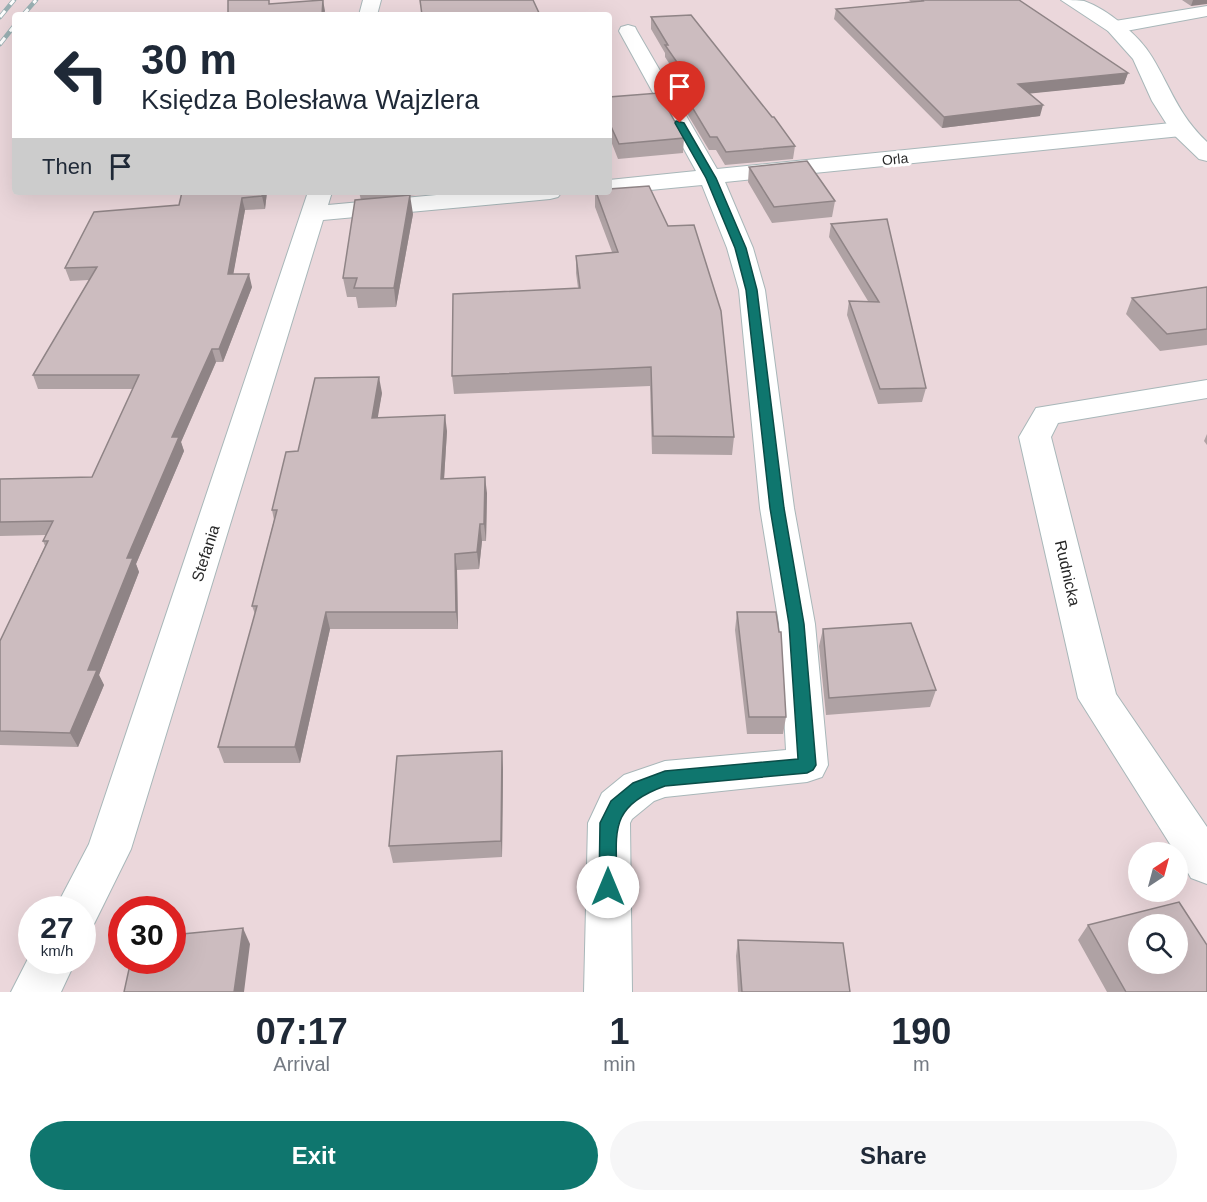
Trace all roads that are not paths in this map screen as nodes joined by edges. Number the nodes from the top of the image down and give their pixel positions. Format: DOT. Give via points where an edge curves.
graph roads {
  1 [pos="1070,0"];
  2 [pos="1207,11"];
  3 [pos="1115,27"];
  4 [pos="628,31"];
  5 [pos="1181,129"];
  6 [pos="1207,154"];
  7 [pos="711,178"];
  8 [pos="612,187"];
  9 [pos="480,195"];
  10 [pos="317,202"];
  11 [pos="1207,389"];
  12 [pos="1207,864"];
  13 [pos="85,896"];
  14 [pos="45,974"];
  15 [pos="35,992"];
  16 [pos="608,992"];
  1 -- 3 [label="street"];
  2 -- 3 [label="street"];
  3 -- 5 [label="street" via="1142,57"];
  4 -- 7 [label="street"];
  5 -- 6 [label="street"];
  5 -- 7 [label="street, Orla"];
  7 -- 8 [label="street, Orla"];
  7 -- 16 [label="street" via="740,248 755,307 777,508 797,624 807,765 665,779 639,788 617,806 609,823"];
  9 -- 10 [label="street"];
  10 -- 13 [label="street, Stefania" via="109,849"];
  11 -- 12 [label="street, Rudnicka" via="1047,415 1035,437 1098,698"];
  14 -- 15 [label="street"];
}
